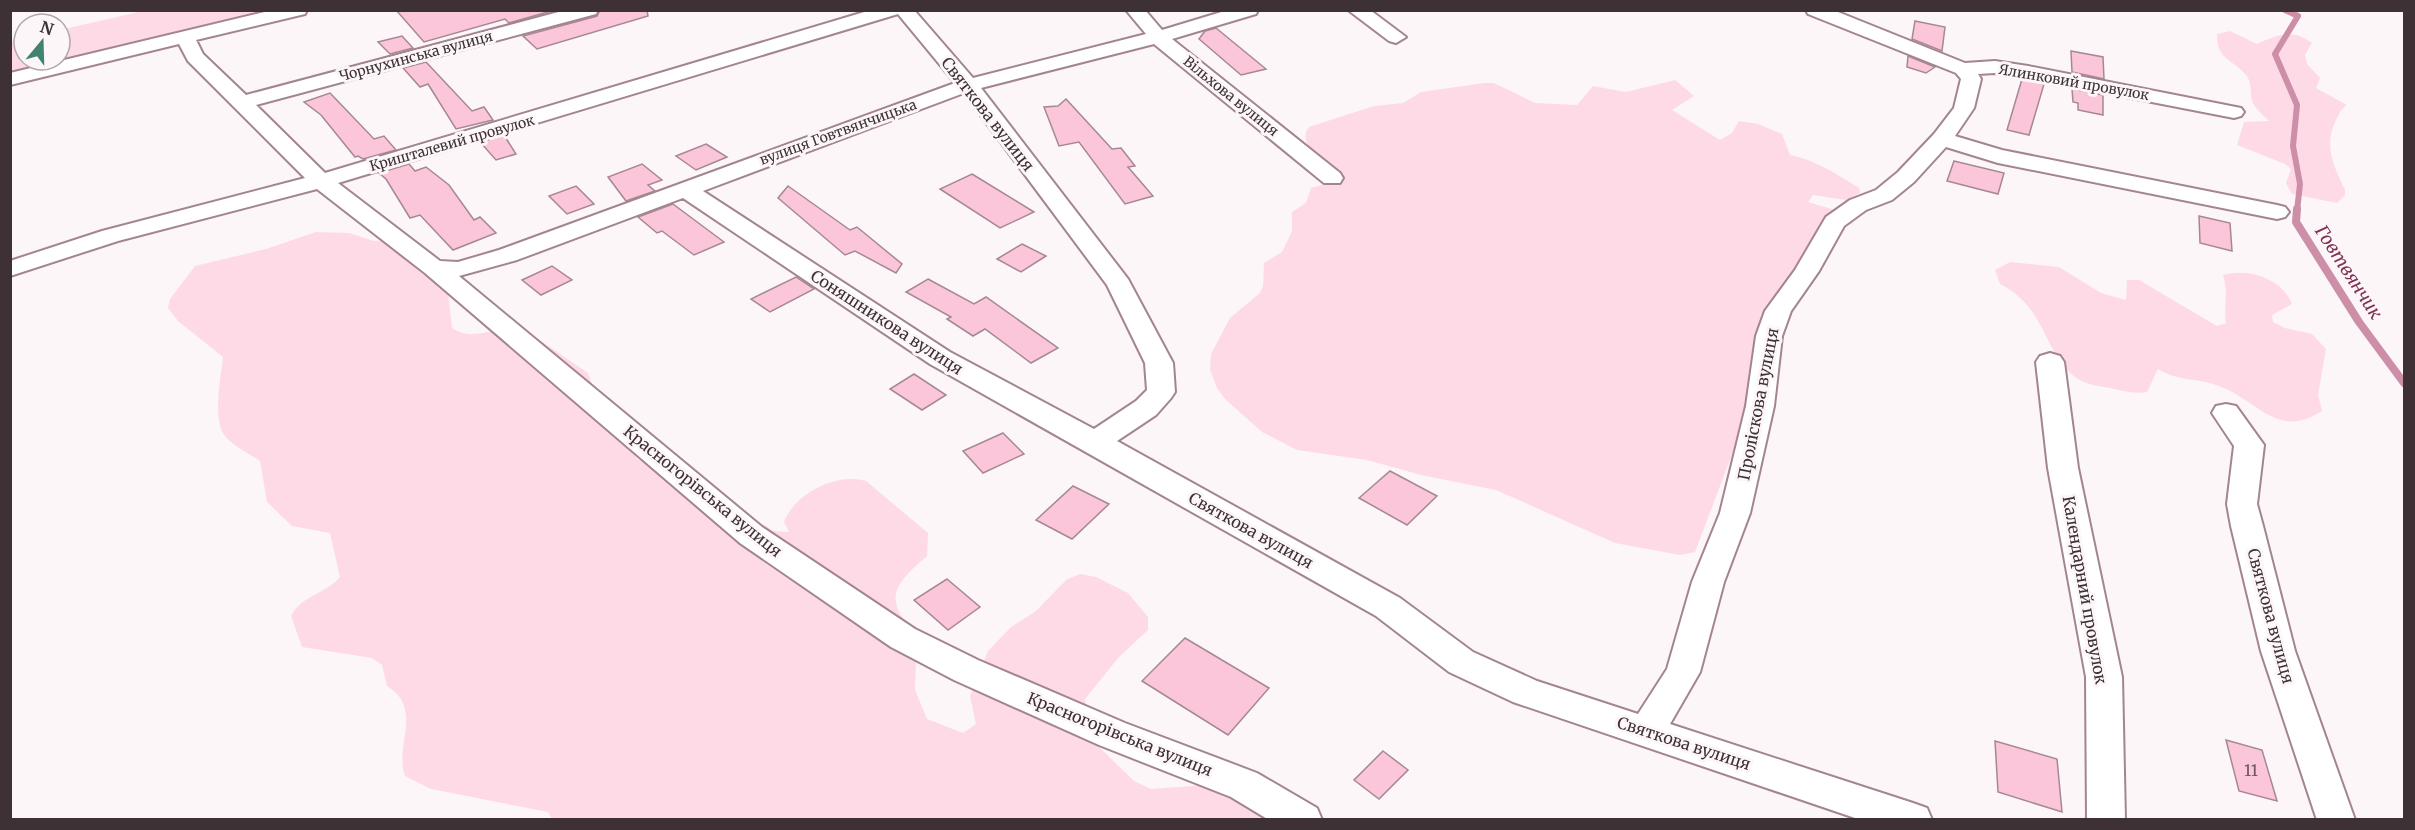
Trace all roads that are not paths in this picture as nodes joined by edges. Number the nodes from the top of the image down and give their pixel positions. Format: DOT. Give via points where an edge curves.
graph roads {
  1 [pos="298,10"];
  2 [pos="589,10"];
  3 [pos="892,10"];
  4 [pos="904,10"];
  5 [pos="1135,10"];
  6 [pos="1249,10"];
  7 [pos="1357,10"];
  8 [pos="1815,10"];
  9 [pos="1158,37"];
  10 [pos="1396,37"];
  11 [pos="186,39"];
  12 [pos="1963,69"];
  13 [pos="10,79"];
  14 [pos="968,85"];
  15 [pos="244,102"];
  16 [pos="2234,112"];
  17 [pos="1942,139"];
  18 [pos="1332,178"];
  19 [pos="321,181"];
  20 [pos="686,190"];
  21 [pos="2277,212"];
  22 [pos="434,268"];
  23 [pos="10,269"];
  24 [pos="2050,362"];
  25 [pos="2226,413"];
  26 [pos="1095,442"];
  27 [pos="1647,731"];
  28 [pos="1303,819"];
  29 [pos="1913,819"];
  30 [pos="2106,819"];
  31 [pos="2336,819"];
  1 -- 11 [label="street"];
  2 -- 15 [label="street, Чорнухинська вулиця"];
  3 -- 19 [label="street, Кришталевий провулок"];
  4 -- 14 [label="street, Святкова вулиця"];
  5 -- 9 [label="street, Вільхова вулиця"];
  6 -- 9 [label="street, вулиця Говтвянчицька"];
  7 -- 10 [label="street"];
  8 -- 12 [label="street, Ялинковий провулок"];
  9 -- 14 [label="street, вулиця Говтвянчицька"];
  9 -- 18 [label="street, Вільхова вулиця"];
  11 -- 13 [label="street"];
  11 -- 15 [label="street, Красногорівська вулиця" via="195,57"];
  12 -- 16 [label="street, Ялинковий провулок" via="1995,67 2028,72"];
  12 -- 17 [label="street, Проліскова вулиця" via="1971,80 1964,108"];
  14 -- 20 [label="street, вулиця Говтвянчицька"];
  14 -- 26 [label="street, Святкова вулиця" via="1119,284 1159,363 1161,392 1146,408"];
  15 -- 19 [label="street, Красногорівська вулиця"];
  17 -- 21 [label="street" via="1998,156"];
  17 -- 27 [label="street, Проліскова вулиця" via="1884,195 1858,205 1834,222 1807,272 1778,311 1769,336 1760,406 1735,513 1708,582 1683,672"];
  19 -- 22 [label="street, Красногорівська вулиця"];
  19 -- 23 [label="street, Кришталевий провулок" via="110,236"];
  20 -- 22 [label="street, вулиця Говтвянчицька" via="508,255 459,269"];
  20 -- 26 [label="street, Соняшникова вулиця" via="940,358"];
  22 -- 28 [label="street, Красногорівська вулиця" via="751,535 903,638 1112,734 1244,785"];
  24 -- 30 [label="street, Календарний провулок" via="2063,468 2104,677"];
  25 -- 31 [label="street, Святкова вулиця" via="2249,445 2242,504 2278,651"];
  26 -- 27 [label="street, Святкова вулиця" via="1388,607 1461,662 1526,692"];
  27 -- 29 [label="street, Святкова вулиця"];
}
